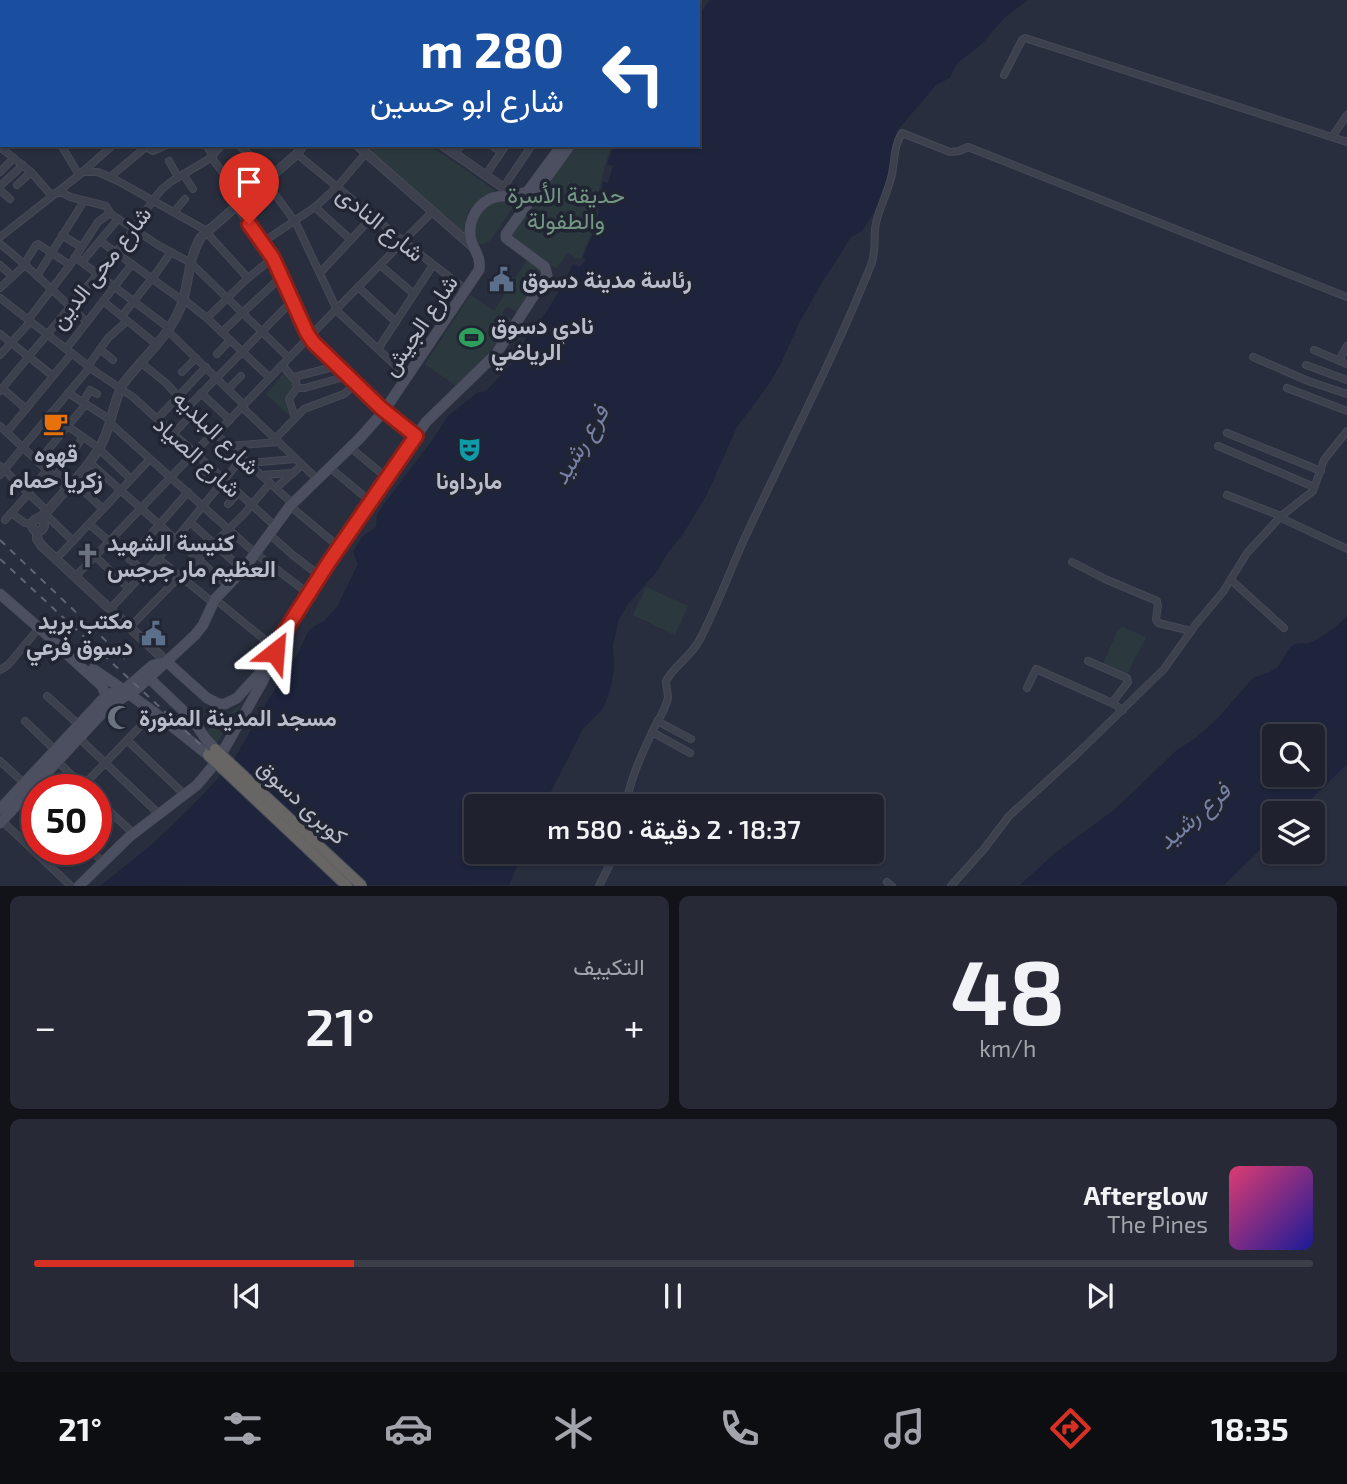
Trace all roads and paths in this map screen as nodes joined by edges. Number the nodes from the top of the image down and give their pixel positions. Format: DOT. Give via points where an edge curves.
graph roads {
  1 [pos="1004,75"];
  2 [pos="1347,116"];
  3 [pos="1332,137"];
  4 [pos="1347,142"];
  5 [pos="0,147"];
  6 [pos="65,147"];
  7 [pos="111,147"];
  8 [pos="145,147"];
  9 [pos="207,147"];
  10 [pos="220,147"];
  11 [pos="240,147"];
  12 [pos="302,147"];
  13 [pos="359,147"];
  14 [pos="444,147"];
  15 [pos="460,147"];
  16 [pos="494,147"];
  17 [pos="505,147"];
  18 [pos="531,147"];
  19 [pos="561,147"];
  20 [pos="569,147"];
  21 [pos="501,152"];
  22 [pos="452,153"];
  23 [pos="297,154"];
  24 [pos="365,154"];
  25 [pos="212,156"];
  26 [pos="14,158"];
  27 [pos="169,161"];
  28 [pos="23,165"];
  29 [pos="0,172"];
  30 [pos="31,172"];
  31 [pos="81,174"];
  32 [pos="274,175"];
  33 [pos="180,176"];
  34 [pos="485,176"];
  35 [pos="110,177"];
  36 [pos="265,182"];
  37 [pos="17,185"];
  38 [pos="337,187"];
  39 [pos="0,188"];
  40 [pos="503,188"];
  41 [pos="193,189"];
  42 [pos="54,195"];
  43 [pos="514,195"];
  44 [pos="10,199"];
  45 [pos="185,199"];
  46 [pos="153,200"];
  47 [pos="244,200"];
  48 [pos="84,201"];
  49 [pos="236,207"];
  50 [pos="315,207"];
  51 [pos="174,212"];
  52 [pos="432,212"];
  53 [pos="110,213"];
  54 [pos="373,216"];
  55 [pos="118,219"];
  56 [pos="294,221"];
  57 [pos="134,229"];
  58 [pos="206,232"];
  59 [pos="62,235"];
  60 [pos="0,237"];
  61 [pos="351,240"];
  62 [pos="100,241"];
  63 [pos="403,241"];
  64 [pos="262,242"];
  65 [pos="0,244"];
  66 [pos="81,247"];
  67 [pos="475,249"];
  68 [pos="171,251"];
  69 [pos="116,252"];
  70 [pos="52,253"];
  71 [pos="75,257"];
  72 [pos="273,258"];
  73 [pos="82,262"];
  74 [pos="25,263"];
  75 [pos="191,263"];
  76 [pos="132,264"];
  77 [pos="0,265"];
  78 [pos="70,265"];
  79 [pos="380,265"];
  80 [pos="433,265"];
  81 [pos="320,273"];
  82 [pos="98,274"];
  83 [pos="12,276"];
  84 [pos="37,276"];
  85 [pos="248,278"];
  86 [pos="281,278"];
  87 [pos="152,279"];
  88 [pos="114,287"];
  89 [pos="358,287"];
  90 [pos="0,288"];
  91 [pos="51,290"];
  92 [pos="466,290"];
  93 [pos="414,294"];
  94 [pos="1347,297"];
  95 [pos="227,298"];
  96 [pos="0,299"];
  97 [pos="183,300"];
  98 [pos="103,301"];
  99 [pos="292,301"];
  100 [pos="134,302"];
  101 [pos="71,307"];
  102 [pos="336,309"];
  103 [pos="242,312"];
  104 [pos="125,318"];
  105 [pos="207,318"];
  106 [pos="29,321"];
  107 [pos="87,322"];
  108 [pos="396,322"];
  109 [pos="168,329"];
  110 [pos="261,331"];
  111 [pos="222,332"];
  112 [pos="0,334"];
  113 [pos="48,335"];
  114 [pos="309,337"];
  115 [pos="108,338"];
  116 [pos="230,340"];
  117 [pos="10,343"];
  118 [pos="156,344"];
  119 [pos="117,345"];
  120 [pos="1347,346"];
  121 [pos="100,349"];
  122 [pos="378,349"];
  123 [pos="1314,350"];
  124 [pos="69,351"];
  125 [pos="242,351"];
  126 [pos="217,354"];
  127 [pos="0,355"];
  128 [pos="29,357"];
  129 [pos="1254,357"];
  130 [pos="196,358"];
  131 [pos="289,358"];
  132 [pos="113,360"];
  133 [pos="141,362"];
  134 [pos="1343,362"];
  135 [pos="282,365"];
  136 [pos="1306,365"];
  137 [pos="89,366"];
  138 [pos="337,366"];
  139 [pos="206,367"];
  140 [pos="182,372"];
  141 [pos="53,376"];
  142 [pos="241,376"];
  143 [pos="347,376"];
  144 [pos="295,377"];
  145 [pos="408,377"];
  146 [pos="216,378"];
  147 [pos="270,378"];
  148 [pos="1347,380"];
  149 [pos="356,384"];
  150 [pos="121,388"];
  151 [pos="297,388"];
  152 [pos="1287,388"];
  153 [pos="228,389"];
  154 [pos="1,390"];
  155 [pos="68,393"];
  156 [pos="201,393"];
  157 [pos="97,394"];
  158 [pos="1347,394"];
  159 [pos="178,396"];
  160 [pos="85,403"];
  161 [pos="243,406"];
  162 [pos="26,409"];
  163 [pos="190,410"];
  164 [pos="384,411"];
  165 [pos="1347,411"];
  166 [pos="50,414"];
  167 [pos="295,418"];
  168 [pos="158,419"];
  169 [pos="230,420"];
  170 [pos="110,422"];
  171 [pos="0,426"];
  172 [pos="68,426"];
  173 [pos="1347,431"];
  174 [pos="7,432"];
  175 [pos="174,433"];
  176 [pos="215,433"];
  177 [pos="1227,433"];
  178 [pos="416,436"];
  179 [pos="83,437"];
  180 [pos="277,441"];
  181 [pos="229,446"];
  182 [pos="1218,446"];
  183 [pos="23,447"];
  184 [pos="351,447"];
  185 [pos="99,448"];
  186 [pos="194,453"];
  187 [pos="150,459"];
  188 [pos="296,459"];
  189 [pos="245,460"];
  190 [pos="38,462"];
  191 [pos="89,462"];
  192 [pos="302,464"];
  193 [pos="209,466"];
  194 [pos="329,467"];
  195 [pos="2,470"];
  196 [pos="47,470"];
  197 [pos="1321,471"];
  198 [pos="293,473"];
  199 [pos="261,474"];
  200 [pos="55,477"];
  201 [pos="171,477"];
  202 [pos="200,477"];
  203 [pos="387,478"];
  204 [pos="317,479"];
  205 [pos="131,480"];
  206 [pos="224,480"];
  207 [pos="70,484"];
  208 [pos="273,485"];
  209 [pos="1314,487"];
  210 [pos="120,491"];
  211 [pos="29,492"];
  212 [pos="188,492"];
  213 [pos="239,493"];
  214 [pos="1227,495"];
  215 [pos="370,501"];
  216 [pos="228,504"];
  217 [pos="251,505"];
  218 [pos="291,505"];
  219 [pos="203,506"];
  220 [pos="103,509"];
  221 [pos="140,509"];
  222 [pos="46,512"];
  223 [pos="11,513"];
  224 [pos="1280,517"];
  225 [pos="5,520"];
  226 [pos="190,522"];
  227 [pos="89,524"];
  228 [pos="35,525"];
  229 [pos="159,525"];
  230 [pos="229,529"];
  231 [pos="272,530"];
  232 [pos="175,540"];
  233 [pos="73,541"];
  234 [pos="109,541"];
  235 [pos="214,544"];
  236 [pos="339,547"];
  237 [pos="1347,549"];
  238 [pos="256,553"];
  239 [pos="95,556"];
  240 [pos="158,558"];
  241 [pos="55,559"];
  242 [pos="129,559"];
  243 [pos="198,559"];
  244 [pos="1072,562"];
  245 [pos="243,570"];
  246 [pos="145,572"];
  247 [pos="180,576"];
  248 [pos="320,576"];
  249 [pos="75,577"];
  250 [pos="1231,580"];
  251 [pos="228,586"];
  252 [pos="129,589"];
  253 [pos="0,594"];
  254 [pos="309,594"];
  255 [pos="214,601"];
  256 [pos="110,609"];
  257 [pos="130,627"];
  258 [pos="39,628"];
  259 [pos="1284,628"];
  260 [pos="1191,631"];
  261 [pos="54,641"];
  262 [pos="274,654"];
  263 [pos="1088,661"];
  264 [pos="167,662"];
  265 [pos="0,670"];
  266 [pos="149,678"];
  267 [pos="1027,688"];
  268 [pos="127,692"];
  269 [pos="47,695"];
  270 [pos="106,696"];
  271 [pos="1112,703"];
  272 [pos="1123,710"];
  273 [pos="155,712"];
  274 [pos="25,721"];
  275 [pos="657,721"];
  276 [pos="78,724"];
  277 [pos="652,733"];
  278 [pos="79,738"];
  279 [pos="691,739"];
  280 [pos="127,740"];
  281 [pos="55,750"];
  282 [pos="212,752"];
  283 [pos="690,753"];
  284 [pos="0,761"];
  285 [pos="57,761"];
  286 [pos="105,763"];
  287 [pos="37,774"];
  288 [pos="41,774"];
  289 [pos="70,774"];
  290 [pos="95,774"];
  291 [pos="21,778"];
  292 [pos="21,791"];
  293 [pos="628,794"];
  294 [pos="21,795"];
  295 [pos="185,795"];
  296 [pos="1,807"];
  297 [pos="112,814"];
  298 [pos="159,814"];
  299 [pos="1,822"];
  300 [pos="133,834"];
  301 [pos="21,839"];
  302 [pos="112,854"];
  303 [pos="610,864"];
  304 [pos="49,865"];
  305 [pos="100,865"];
  306 [pos="71,886"];
  307 [pos="79,886"];
  308 [pos="347,886"];
  309 [pos="362,886"];
  310 [pos="599,886"];
  311 [pos="951,886"];
  1 -- 3 [label="street" via="1025,38"];
  2 -- 3 [label="street"];
  3 -- 4 [label="street"];
  5 -- 26 [label="street"];
  6 -- 31 [label="street"];
  7 -- 31 [label="street"];
  8 -- 35 [label="street"];
  9 -- 25 [label="street"];
  10 -- 25 [label="street, شارع محى الدين"];
  11 -- 32 [label="street"];
  12 -- 23 [label="street"];
  13 -- 24 [label="street"];
  14 -- 22 [label="street"];
  15 -- 22 [label="street"];
  16 -- 21 [label="street"];
  17 -- 21 [label="street"];
  18 -- 40 [label="street"];
  19 -- 43 [label="main road, شارع الجيش" via="531,188"];
  20 -- 178 [label="main road" via="507,232 506,238 545,267 545,279 496,354"];
  21 -- 34 [label="street"];
  22 -- 34 [label="street"];
  23 -- 32 [label="street"];
  23 -- 38 [label="street, شارع النادى"];
  24 -- 38 [label="street"];
  24 -- 52 [label="street"];
  25 -- 33 [label="street, شارع محى الدين"];
  25 -- 47 [label="street"];
  26 -- 28 [label="street"];
  26 -- 29 [label="street"];
  27 -- 33 [label="street"];
  28 -- 30 [label="street"];
  28 -- 39 [label="street"];
  30 -- 37 [label="street"];
  30 -- 42 [label="street"];
  31 -- 35 [label="street" via="98,172"];
  31 -- 42 [label="street"];
  32 -- 36 [label="street"];
  33 -- 41 [label="street"];
  33 -- 46 [label="street, شارع محى الدين"];
  34 -- 40 [label="street"];
  35 -- 46 [label="street"];
  36 -- 47 [label="street"];
  36 -- 56 [label="street"];
  38 -- 50 [label="street"];
  38 -- 54 [label="street, شارع النادى"];
  39 -- 44 [label="street"];
  40 -- 43 [label="street"];
  42 -- 48 [label="street" via="62,193"];
  42 -- 60 [label="street"];
  43 -- 67 [label="main road, شارع الجيش" via="490,199 476,212 470,230"];
  45 -- 51 [label="street"];
  46 -- 51 [label="street"];
  46 -- 57 [label="street, شارع محى الدين"];
  47 -- 49 [label="street"];
  48 -- 53 [label="street" via="106,206"];
  48 -- 59 [label="street"];
  49 -- 58 [label="street"];
  49 -- 64 [label="street"];
  50 -- 56 [label="street"];
  50 -- 61 [label="street"];
  51 -- 58 [label="street"];
  52 -- 63 [label="street"];
  52 -- 67 [label="street"];
  53 -- 55 [label="street"];
  53 -- 66 [label="street"];
  54 -- 61 [label="street"];
  54 -- 63 [label="street, شارع النادى"];
  55 -- 57 [label="street"];
  55 -- 62 [label="street"];
  56 -- 64 [label="street"];
  56 -- 81 [label="street"];
  57 -- 68 [label="street"];
  57 -- 69 [label="street, شارع محى الدين"];
  58 -- 75 [label="street"];
  58 -- 85 [label="street"];
  59 -- 66 [label="street"];
  59 -- 70 [label="street"];
  61 -- 81 [label="street"];
  62 -- 69 [label="street"];
  62 -- 73 [label="street"];
  63 -- 79 [label="street"];
  63 -- 80 [label="street, شارع النادى"];
  64 -- 72 [label="street"];
  65 -- 74 [label="street"];
  66 -- 71 [label="street"];
  67 -- 92 [label="main road, شارع الجيش" via="480,266"];
  68 -- 75 [label="street"];
  68 -- 87 [label="street"];
  69 -- 76 [label="street"];
  69 -- 82 [label="street, شارع محى الدين"];
  70 -- 74 [label="street" via="37,244"];
  70 -- 78 [label="street"];
  70 -- 84 [label="street"];
  71 -- 73 [label="street"];
  71 -- 78 [label="street"];
  72 -- 85 [label="street"];
  72 -- 86 [label="street"];
  73 -- 82 [label="street"];
  74 -- 83 [label="street"];
  74 -- 84 [label="street"];
  75 -- 95 [label="street"];
  75 -- 97 [label="street"];
  76 -- 87 [label="street"];
  76 -- 88 [label="street"];
  77 -- 83 [label="street"];
  78 -- 91 [label="street"];
  79 -- 89 [label="street"];
  79 -- 93 [label="street"];
  80 -- 92 [label="street, شارع النادى"];
  80 -- 93 [label="street"];
  81 -- 102 [label="street"];
  82 -- 88 [label="street"];
  82 -- 101 [label="street, شارع محى الدين"];
  83 -- 90 [label="street"];
  84 -- 91 [label="street"];
  85 -- 95 [label="street"];
  86 -- 99 [label="street"];
  86 -- 103 [label="street"];
  87 -- 97 [label="street"];
  87 -- 100 [label="street"];
  88 -- 98 [label="street"];
  88 -- 100 [label="street"];
  89 -- 102 [label="street"];
  89 -- 108 [label="street"];
  91 -- 101 [label="street"];
  91 -- 106 [label="street"];
  92 -- 145 [label="main road, شارع الجيش"];
  93 -- 108 [label="street"];
  94 -- 275 [label="street" via="981,152 967,147 948,151 902,133 877,220 873,262 718,602 698,642 666,681 668,697"];
  95 -- 103 [label="street"];
  95 -- 105 [label="street"];
  96 -- 106 [label="street, شارع الصياد"];
  97 -- 105 [label="street"];
  97 -- 109 [label="street"];
  98 -- 104 [label="street"];
  98 -- 107 [label="street"];
  99 -- 110 [label="street"];
  99 -- 114 [label="street"];
  100 -- 104 [label="street"];
  100 -- 109 [label="street"];
  101 -- 107 [label="street"];
  101 -- 113 [label="street, شارع محى الدين"];
  102 -- 114 [label="street"];
  102 -- 122 [label="street"];
  103 -- 110 [label="street"];
  103 -- 111 [label="street"];
  104 -- 115 [label="street"];
  104 -- 118 [label="street"];
  105 -- 111 [label="street"];
  106 -- 113 [label="street, شارع الصياد"];
  106 -- 117 [label="street"];
  107 -- 124 [label="street"];
  108 -- 122 [label="street"];
  109 -- 118 [label="street"];
  109 -- 130 [label="street"];
  110 -- 125 [label="street"];
  110 -- 131 [label="street"];
  111 -- 116 [label="street"];
  112 -- 117 [label="street"];
  113 -- 124 [label="street, شارع الصياد"];
  113 -- 128 [label="street, شارع محى الدين"];
  114 -- 131 [label="street"];
  114 -- 138 [label="street"];
  115 -- 119 [label="street"];
  115 -- 121 [label="street"];
  116 -- 125 [label="street"];
  116 -- 126 [label="street"];
  117 -- 127 [label="street"];
  117 -- 128 [label="street"];
  118 -- 133 [label="street"];
  120 -- 134 [label="street"];
  121 -- 132 [label="street"];
  121 -- 137 [label="street"];
  122 -- 145 [label="street"];
  123 -- 134 [label="street"];
  124 -- 137 [label="street, شارع الصياد"];
  124 -- 141 [label="street"];
  125 -- 146 [label="street"];
  125 -- 147 [label="street"];
  128 -- 141 [label="street"];
  128 -- 154 [label="street, شارع محى الدين"];
  129 -- 158 [label="street"];
  130 -- 139 [label="street"];
  130 -- 140 [label="street"];
  131 -- 135 [label="street"];
  133 -- 150 [label="street"];
  133 -- 159 [label="street, شارع البلديه"];
  135 -- 144 [label="street"];
  135 -- 147 [label="street"];
  136 -- 148 [label="street"];
  137 -- 150 [label="street, شارع الصياد"];
  137 -- 155 [label="street"];
  138 -- 143 [label="street"];
  138 -- 144 [label="street"];
  139 -- 146 [label="street"];
  139 -- 159 [label="street"];
  141 -- 162 [label="street"];
  142 -- 153 [label="street"];
  143 -- 149 [label="street"];
  143 -- 151 [label="street"];
  144 -- 151 [label="street"];
  145 -- 164 [label="main road, شارع الجيش"];
  146 -- 153 [label="street"];
  146 -- 156 [label="street"];
  147 -- 161 [label="street"];
  149 -- 164 [label="street"];
  149 -- 167 [label="street"];
  150 -- 168 [label="street, شارع الصياد"];
  150 -- 170 [label="street"];
  151 -- 167 [label="street" via="289,399"];
  152 -- 165 [label="street"];
  153 -- 161 [label="street"];
  154 -- 162 [label="street"];
  155 -- 160 [label="street"];
  155 -- 166 [label="street"];
  156 -- 163 [label="street"];
  156 -- 169 [label="street"];
  157 -- 160 [label="street" via="89,390"];
  159 -- 163 [label="street, شارع البلديه"];
  159 -- 168 [label="street"];
  160 -- 170 [label="street"];
  160 -- 172 [label="street"];
  161 -- 169 [label="street"];
  161 -- 180 [label="street"];
  162 -- 174 [label="street"];
  163 -- 175 [label="street"];
  163 -- 176 [label="street, شارع البلديه"];
  164 -- 178 [label="street"];
  164 -- 184 [label="main road, شارع الجيش"];
  166 -- 172 [label="street"];
  166 -- 183 [label="street"];
  167 -- 180 [label="street"];
  168 -- 175 [label="street, شارع الصياد"];
  169 -- 176 [label="street"];
  170 -- 185 [label="street"];
  170 -- 187 [label="street"];
  171 -- 174 [label="street"];
  172 -- 179 [label="street"];
  172 -- 190 [label="street"];
  173 -- 197 [label="street"];
  174 -- 183 [label="street"];
  175 -- 186 [label="street, شارع الصياد"];
  176 -- 181 [label="street, شارع البلديه"];
  176 -- 186 [label="street"];
  177 -- 197 [label="street"];
  178 -- 203 [label="main road"];
  179 -- 185 [label="street"];
  179 -- 200 [label="street"];
  180 -- 181 [label="street"];
  180 -- 188 [label="street"];
  181 -- 189 [label="street, شارع البلديه"];
  182 -- 209 [label="street"];
  183 -- 190 [label="street"];
  183 -- 195 [label="street"];
  184 -- 194 [label="main road, شارع الجيش"];
  184 -- 203 [label="street"];
  185 -- 191 [label="street"];
  185 -- 205 [label="street"];
  186 -- 193 [label="street, شارع الصياد"];
  186 -- 201 [label="street"];
  187 -- 201 [label="street"];
  187 -- 205 [label="street"];
  188 -- 189 [label="street"];
  188 -- 192 [label="street"];
  189 -- 199 [label="street, شارع البلديه"];
  189 -- 206 [label="street"];
  190 -- 196 [label="street"];
  191 -- 207 [label="street"];
  191 -- 210 [label="street"];
  192 -- 198 [label="street"];
  192 -- 204 [label="street"];
  193 -- 202 [label="street"];
  193 -- 206 [label="street, شارع الصياد"];
  194 -- 204 [label="main road, شارع الجيش"];
  194 -- 215 [label="street"];
  195 -- 211 [label="street"];
  196 -- 200 [label="street"];
  196 -- 211 [label="street"];
  197 -- 209 [label="street"];
  198 -- 199 [label="street"];
  198 -- 208 [label="street"];
  199 -- 208 [label="street, شارع البلديه"];
  200 -- 207 [label="street"];
  201 -- 212 [label="street"];
  201 -- 221 [label="street"];
  203 -- 215 [label="main road"];
  204 -- 218 [label="main road, شارع الجيش"];
  205 -- 210 [label="street"];
  206 -- 213 [label="street, شارع الصياد"];
  206 -- 219 [label="street"];
  207 -- 220 [label="street"];
  207 -- 222 [label="street"];
  208 -- 217 [label="street"];
  208 -- 218 [label="street, شارع البلديه"];
  209 -- 224 [label="street"];
  210 -- 220 [label="street"];
  210 -- 221 [label="street"];
  211 -- 222 [label="street"];
  211 -- 223 [label="street"];
  212 -- 219 [label="street"];
  212 -- 229 [label="street"];
  213 -- 216 [label="street"];
  213 -- 217 [label="street, شارع الصياد"];
  214 -- 224 [label="street"];
  215 -- 236 [label="main road"];
  217 -- 230 [label="street"];
  217 -- 231 [label="street, شارع الصياد"];
  218 -- 231 [label="main road, شارع الجيش"];
  218 -- 236 [label="street, شارع البلديه"];
  219 -- 226 [label="street"];
  219 -- 230 [label="street"];
  220 -- 227 [label="street"];
  221 -- 229 [label="street"];
  221 -- 234 [label="street"];
  222 -- 228 [label="street"];
  222 -- 233 [label="street"];
  223 -- 225 [label="street"];
  223 -- 228 [label="street"];
  224 -- 237 [label="street"];
  224 -- 250 [label="street" via="1247,553"];
  226 -- 232 [label="street"];
  226 -- 235 [label="street"];
  227 -- 233 [label="street"];
  227 -- 234 [label="street"];
  228 -- 241 [label="street" via="39,543"];
  229 -- 232 [label="street"];
  229 -- 242 [label="street"];
  230 -- 235 [label="street"];
  230 -- 238 [label="street"];
  231 -- 238 [label="main road, شارع الجيش"];
  231 -- 248 [label="street, شارع الصياد" via="294,556"];
  232 -- 240 [label="street"];
  232 -- 243 [label="street"];
  233 -- 241 [label="street"];
  234 -- 239 [label="street"];
  234 -- 242 [label="street"];
  235 -- 243 [label="street"];
  235 -- 245 [label="street"];
  236 -- 248 [label="main road"];
  238 -- 245 [label="main road, شارع الجيش"];
  238 -- 254 [label="street"];
  239 -- 249 [label="street"];
  239 -- 252 [label="street"];
  240 -- 246 [label="street"];
  240 -- 247 [label="street"];
  241 -- 249 [label="street"];
  242 -- 246 [label="street"];
  243 -- 247 [label="street"];
  243 -- 251 [label="street"];
  244 -- 260 [label="street" via="1157,601 1158,623"];
  245 -- 251 [label="main road, شارع الجيش"];
  246 -- 252 [label="street"];
  247 -- 255 [label="street"];
  247 -- 257 [label="street"];
  248 -- 254 [label="main road"];
  249 -- 256 [label="street"];
  250 -- 259 [label="street"];
  250 -- 260 [label="street"];
  251 -- 255 [label="main road, شارع الجيش"];
  252 -- 256 [label="street"];
  253 -- 258 [label="main road"];
  254 -- 262 [label="main road"];
  255 -- 262 [label="street"];
  255 -- 264 [label="main road, شارع الجيش" via="199,630"];
  256 -- 257 [label="street"];
  257 -- 264 [label="street"];
  258 -- 261 [label="main road"];
  258 -- 265 [label="street"];
  260 -- 272 [label="street" via="1164,669"];
  261 -- 268 [label="main road"];
  261 -- 270 [label="main road" via="103,685"];
  262 -- 264 [label="main road" via="237,698 225,704 212,702"];
  262 -- 295 [label="main road" via="218,760"];
  263 -- 271 [label="street" via="1128,679"];
  264 -- 266 [label="main road, شارع الجيش"];
  264 -- 268 [label="main road, شارع الجيش" via="150,667"];
  266 -- 268 [label="main road, شارع الجيش"];
  266 -- 282 [label="main road" via="193,720"];
  267 -- 271 [label="street" via="1036,669"];
  268 -- 270 [label="main road, شارع الجيش"];
  268 -- 273 [label="main road"];
  268 -- 278 [label="main road, شارع الجيش"];
  269 -- 276 [label="street"];
  270 -- 276 [label="main road, شارع الجيش"];
  271 -- 272 [label="street"];
  272 -- 311 [label="street" via="1009,816"];
  273 -- 280 [label="street"];
  273 -- 282 [label="main road"];
  274 -- 281 [label="street"];
  275 -- 277 [label="street"];
  275 -- 279 [label="street"];
  276 -- 281 [label="main road, شارع الجيش"];
  277 -- 283 [label="street"];
  277 -- 293 [label="street"];
  278 -- 285 [label="main road, شارع الجيش"];
  278 -- 286 [label="street"];
  280 -- 286 [label="street"];
  280 -- 295 [label="street"];
  281 -- 287 [label="main road, شارع الجيش"];
  282 -- 308 [label="highway, كوبرى دسوق, bridge"];
  282 -- 309 [label="highway, كوبرى دسوق, bridge"];
  284 -- 291 [label="street"];
  285 -- 288 [label="main road, شارع الجيش"];
  285 -- 289 [label="street"];
  286 -- 290 [label="street"];
  286 -- 298 [label="street"];
  292 -- 296 [label="main road, شارع الجيش"];
  294 -- 299 [label="main road, شارع الجيش"];
  295 -- 298 [label="main road"];
  297 -- 300 [label="street"];
  298 -- 300 [label="main road"];
  299 -- 301 [label="street"];
  300 -- 302 [label="main road"];
  303 -- 310 [label="street"];
  304 -- 306 [label="street"];
  305 -- 307 [label="main road"];
}
